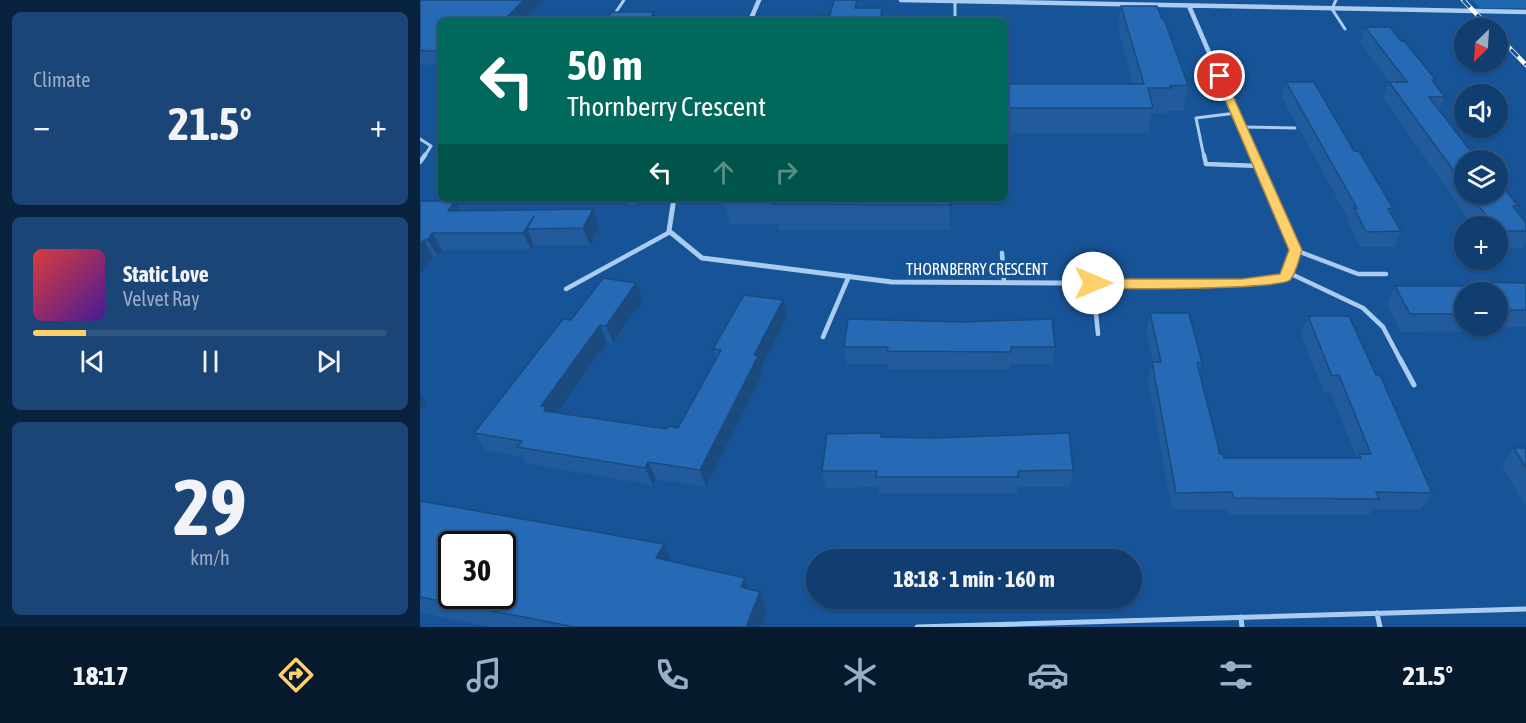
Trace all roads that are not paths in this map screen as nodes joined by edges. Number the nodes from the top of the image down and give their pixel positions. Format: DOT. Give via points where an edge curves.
graph roads {
  1 [pos="624,0"];
  2 [pos="759,0"];
  3 [pos="901,0"];
  4 [pos="1336,0"];
  5 [pos="956,1"];
  6 [pos="1189,6"];
  7 [pos="1332,9"];
  8 [pos="1526,12"];
  9 [pos="612,18"];
  10 [pos="751,18"];
  11 [pos="954,18"];
  12 [pos="1345,29"];
  13 [pos="1236,113"];
  14 [pos="1242,127"];
  15 [pos="1295,128"];
  16 [pos="420,139"];
  17 [pos="420,162"];
  18 [pos="1259,166"];
  19 [pos="674,201"];
  20 [pos="670,232"];
  21 [pos="1295,250"];
  22 [pos="1002,254"];
  23 [pos="1287,272"];
  24 [pos="1386,274"];
  25 [pos="849,276"];
  26 [pos="1004,282"];
  27 [pos="1093,283"];
  28 [pos="566,289"];
  29 [pos="1098,334"];
  30 [pos="823,337"];
  31 [pos="1414,385"];
  32 [pos="1526,609"];
  33 [pos="1377,613"];
  34 [pos="1241,617"];
  35 [pos="917,627"];
  36 [pos="1242,627"];
  37 [pos="1380,627"];
  1 -- 9 [label="lane"];
  2 -- 10 [label="street"];
  3 -- 5 [label="street"];
  4 -- 7 [label="lane"];
  5 -- 6 [label="street"];
  5 -- 11 [label="lane"];
  6 -- 7 [label="street"];
  6 -- 13 [label="street"];
  7 -- 8 [label="street"];
  7 -- 12 [label="lane"];
  13 -- 14 [label="street"];
  13 -- 18 [label="lane" via="1196,118 1206,164"];
  14 -- 15 [label="lane"];
  14 -- 18 [label="street"];
  16 -- 17 [label="lane" via="431,146"];
  18 -- 21 [label="street"];
  19 -- 20 [label="street"];
  20 -- 25 [label="street, THORNBERRY CRESCENT" via="702,258"];
  20 -- 28 [label="lane"];
  21 -- 23 [label="street"];
  21 -- 24 [label="lane" via="1358,274"];
  22 -- 26 [label="lane"];
  23 -- 27 [label="street, THORNBERRY CRESCENT" via="1285,278 1242,284"];
  23 -- 31 [label="lane" via="1363,308 1383,327"];
  25 -- 26 [label="street, THORNBERRY CRESCENT" via="892,282"];
  25 -- 30 [label="lane"];
  26 -- 27 [label="street, THORNBERRY CRESCENT"];
  27 -- 29 [label="lane"];
  32 -- 33 [label="lane"];
  33 -- 34 [label="lane"];
  33 -- 37 [label="lane"];
  34 -- 35 [label="lane"];
  34 -- 36 [label="lane"];
}
